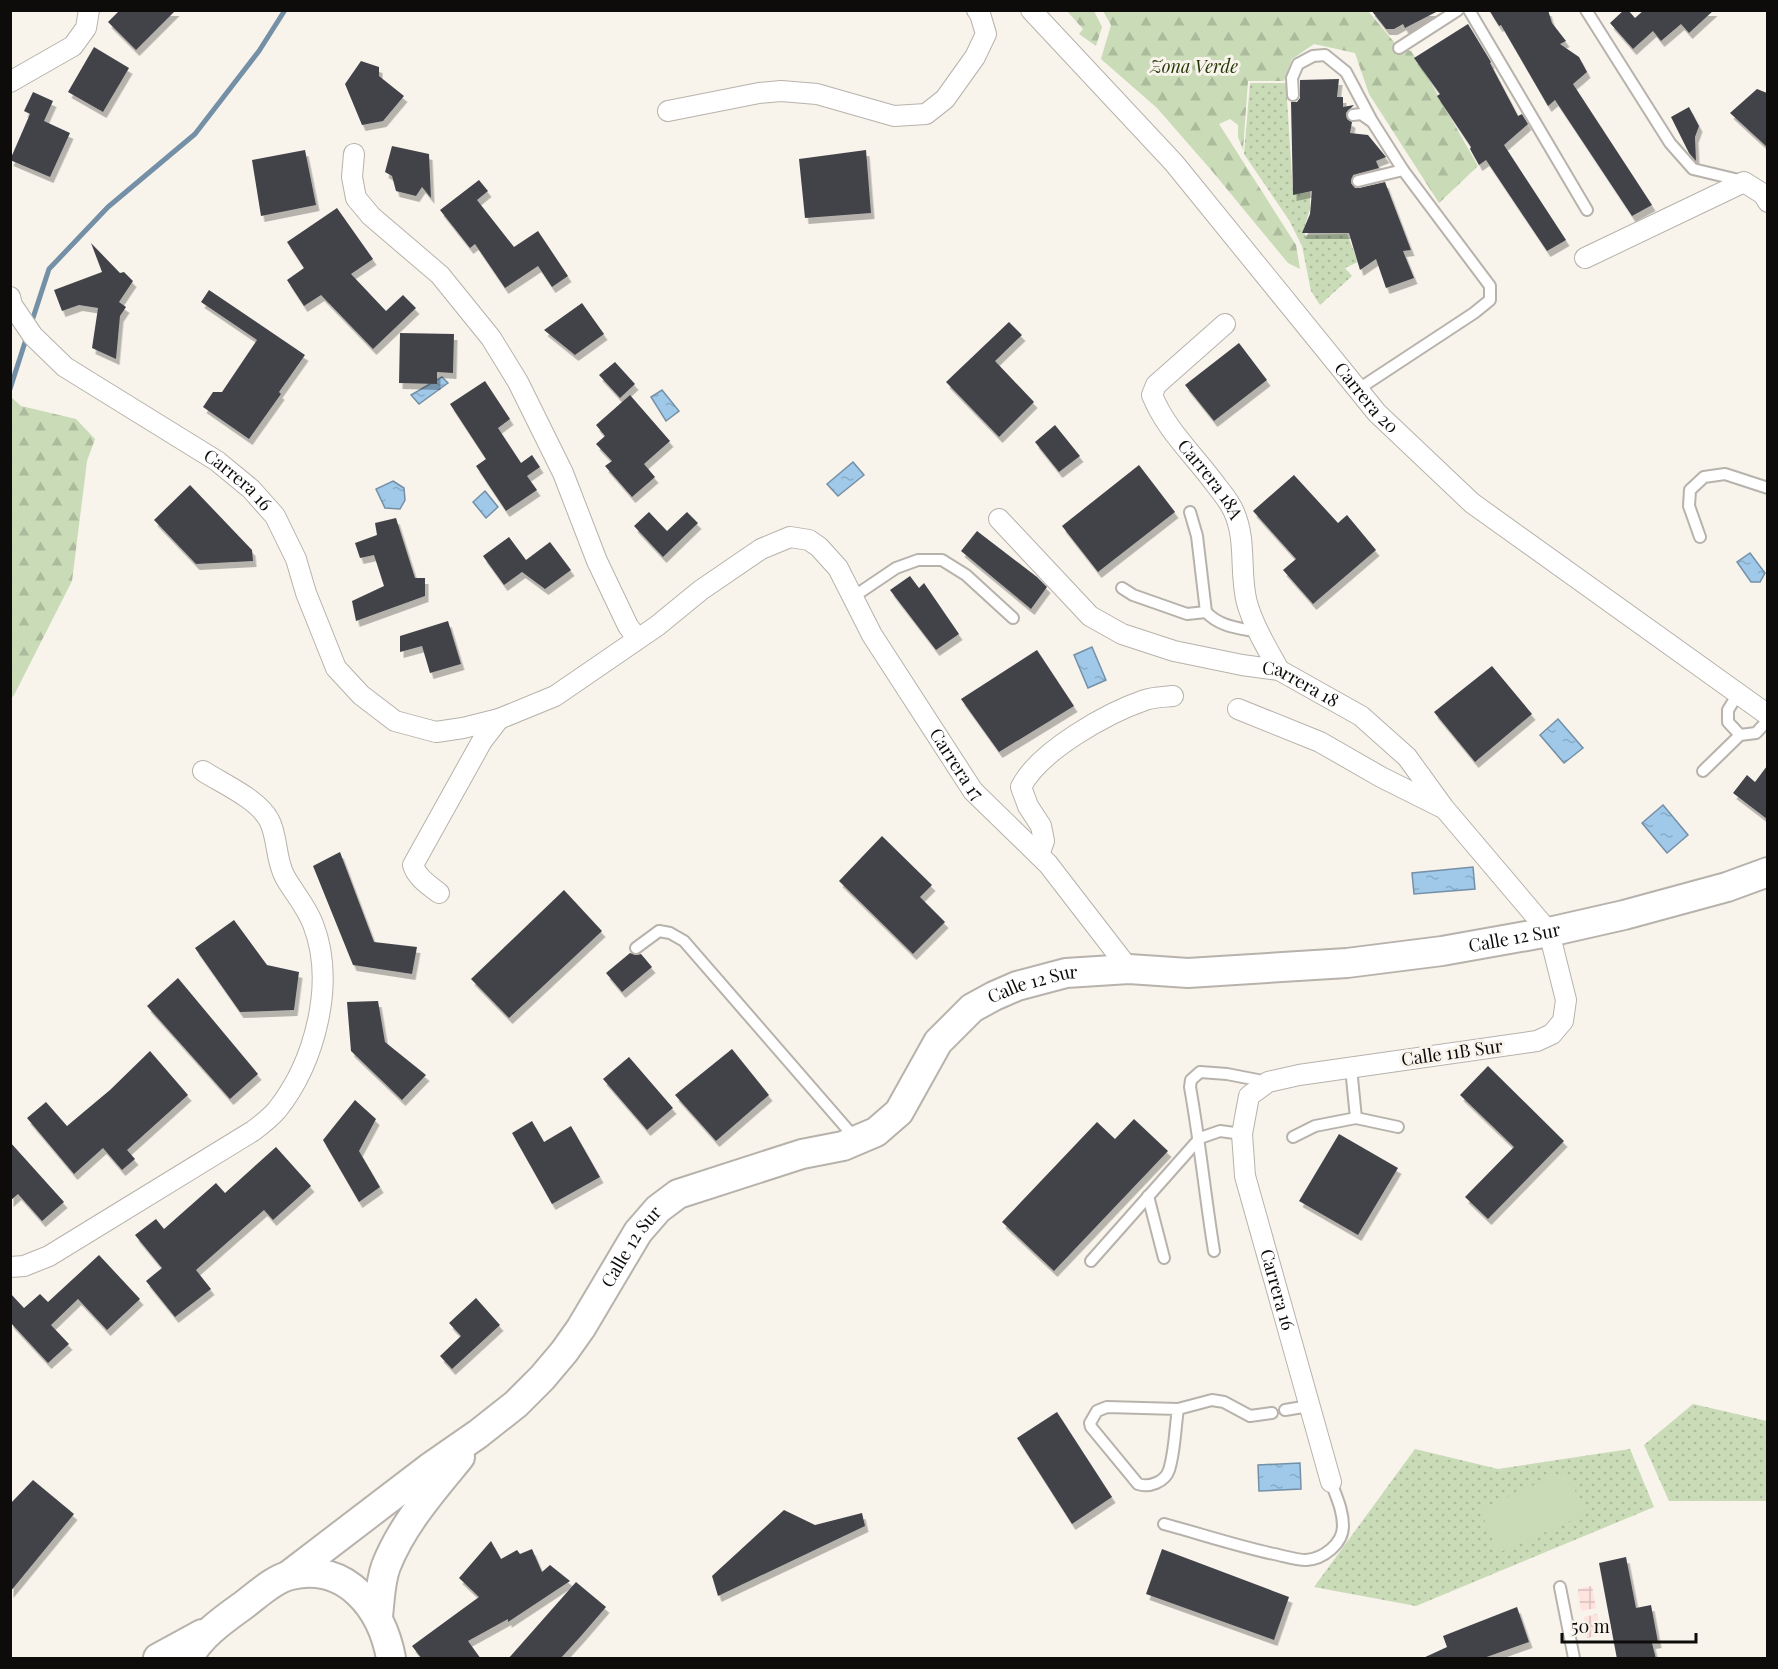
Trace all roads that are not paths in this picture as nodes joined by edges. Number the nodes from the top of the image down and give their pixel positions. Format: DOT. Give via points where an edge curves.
graph roads {
  1 [pos="89,10"];
  2 [pos="977,10"];
  3 [pos="1031,10"];
  4 [pos="1458,10"];
  5 [pos="1469,10"];
  6 [pos="1589,12"];
  7 [pos="1399,48"];
  8 [pos="10,82"];
  9 [pos="1293,95"];
  10 [pos="668,111"];
  11 [pos="1353,115"];
  12 [pos="1372,121"];
  13 [pos="354,154"];
  14 [pos="1403,170"];
  15 [pos="1358,181"];
  16 [pos="1744,182"];
  17 [pos="1767,202"];
  18 [pos="1587,210"];
  19 [pos="1585,258"];
  20 [pos="10,297"];
  21 [pos="1225,324"];
  22 [pos="1357,390"];
  23 [pos="1767,488"];
  24 [pos="1190,512"];
  25 [pos="999,519"];
  26 [pos="1700,537"];
  27 [pos="1122,588"];
  28 [pos="853,597"];
  29 [pos="1206,612"];
  30 [pos="1013,618"];
  31 [pos="1258,632"];
  32 [pos="638,639"];
  33 [pos="1279,669"];
  34 [pos="1738,694"];
  35 [pos="1173,696"];
  36 [pos="1238,709"];
  37 [pos="1767,715"];
  38 [pos="499,719"];
  39 [pos="1767,720"];
  40 [pos="1740,735"];
  41 [pos="203,771"];
  42 [pos="1703,771"];
  43 [pos="1444,808"];
  44 [pos="1040,855"];
  45 [pos="1767,872"];
  46 [pos="439,893"];
  47 [pos="1549,932"];
  48 [pos="636,948"];
  49 [pos="1129,969"];
  50 [pos="1351,1068"];
  51 [pos="1268,1082"];
  52 [pos="1249,1096"];
  53 [pos="1356,1118"];
  54 [pos="1398,1127"];
  55 [pos="1242,1134"];
  56 [pos="1293,1137"];
  57 [pos="1200,1138"];
  58 [pos="857,1140"];
  59 [pos="1148,1196"];
  60 [pos="1214,1251"];
  61 [pos="1164,1258"];
  62 [pos="1091,1261"];
  63 [pos="10,1267"];
  64 [pos="1309,1406"];
  65 [pos="1178,1409"];
  66 [pos="1285,1410"];
  67 [pos="1272,1413"];
  68 [pos="478,1434"];
  69 [pos="1331,1482"];
  70 [pos="1164,1524"];
  71 [pos="289,1575"];
  72 [pos="1560,1587"];
  73 [pos="378,1617"];
  74 [pos="212,1629"];
  75 [pos="158,1659"];
  76 [pos="188,1659"];
  77 [pos="391,1659"];
  78 [pos="1574,1659"];
  1 -- 8 [label="street" via="86,28 73,46"];
  2 -- 10 [label="street" via="986,34 975,57 945,99 926,114 894,116 817,94 781,91"];
  3 -- 22 [label="street, Carrera 20" via="1174,162"];
  4 -- 7 [label="lane"];
  5 -- 18 [label="lane"];
  6 -- 16 [label="lane" via="1670,143 1694,169"];
  9 -- 12 [label="lane" via="1292,78 1298,64 1312,56 1325,55 1346,72"];
  11 -- 12 [label="lane" via="1361,114"];
  12 -- 14 [label="lane"];
  13 -- 32 [label="street" via="352,177 356,198 371,216 440,275 491,338 518,382 564,473 597,561"];
  14 -- 15 [label="lane"];
  14 -- 22 [label="lane" via="1490,286 1490,300"];
  16 -- 17 [label="street"];
  16 -- 19 [label="street"];
  20 -- 38 [label="street, Carrera 16" via="33,336 65,367 217,461 251,489 275,516 296,560 336,668 361,695 395,722 436,732"];
  21 -- 31 [label="street, Carrera 18A" via="1156,385 1152,395 1171,431 1234,512 1241,537 1247,602"];
  22 -- 34 [label="street, Carrera 20" via="1472,503"];
  23 -- 26 [label="lane" via="1725,474 1704,477 1689,490 1689,506"];
  24 -- 29 [label="lane" via="1197,536"];
  25 -- 33 [label="street, Carrera 18" via="1090,616 1122,634 1174,651"];
  27 -- 29 [label="lane" via="1187,614"];
  28 -- 30 [label="lane" via="896,568 918,560 942,560 966,575"];
  28 -- 32 [label="street, Carrera 17" via="838,568 819,547 809,540 790,537 761,549"];
  28 -- 44 [label="street, Carrera 17" via="872,635 973,791"];
  29 -- 31 [label="lane" via="1214,621"];
  31 -- 33 [label="street, Carrera 18A"];
  32 -- 38 [label="street" via="555,696"];
  33 -- 43 [label="street, Carrera 18" via="1361,716 1407,757"];
  34 -- 37 [label="street, Carrera 20"];
  34 -- 40 [label="lane" via="1728,710 1728,722"];
  35 -- 44 [label="street" via="1146,699 1101,719 1060,745 1026,777 1021,788 1041,826 1044,841"];
  36 -- 43 [label="street" via="1320,742"];
  38 -- 46 [label="street" via="482,741 413,865 422,880"];
  39 -- 40 [label="lane" via="1756,733"];
  40 -- 42 [label="lane"];
  41 -- 63 [label="street" via="258,805 270,820 284,876 314,926 321,961 321,992 307,1056 276,1111 253,1131 49,1256"];
  43 -- 47 [label="street, Carrera 18"];
  44 -- 49 [label="street, Carrera 17"];
  45 -- 47 [label="main road, Calle 12 Sur" via="1727,888"];
  47 -- 49 [label="main road, Calle 12 Sur" via="1347,963 1188,973"];
  47 -- 50 [label="street, Calle 11B Sur" via="1566,1000 1563,1021 1552,1034 1537,1041"];
  48 -- 58 [label="lane" via="659,931 684,941"];
  49 -- 58 [label="main road, Calle 12 Sur" via="1066,974 1017,986 972,1008 938,1042 899,1112 876,1132"];
  50 -- 51 [label="street, Calle 11B Sur"];
  50 -- 53 [label="lane"];
  51 -- 52 [label="street, Calle 11B Sur"];
  51 -- 57 [label="lane" via="1227,1074 1195,1075 1190,1088"];
  52 -- 55 [label="street, Carrera 16"];
  53 -- 54 [label="lane"];
  53 -- 56 [label="lane" via="1315,1126"];
  55 -- 57 [label="lane" via="1220,1131"];
  55 -- 64 [label="street, Carrera 16" via="1245,1176"];
  57 -- 59 [label="lane"];
  57 -- 60 [label="lane"];
  58 -- 68 [label="main road, Calle 12 Sur" via="678,1194 658,1209 638,1232 564,1352 516,1404"];
  59 -- 61 [label="lane"];
  59 -- 62 [label="lane"];
  64 -- 66 [label="lane"];
  64 -- 69 [label="street, Carrera 16"];
  65 -- 65 [label="lane" via="1168,1471 1158,1482 1144,1486 1138,1484 1090,1423 1097,1411 1107,1407"];
  65 -- 67 [label="lane" via="1212,1400 1250,1416"];
  68 -- 71 [label="main road, Calle 12 Sur"];
  68 -- 73 [label="main road, Calle 12 Sur" via="421,1506 393,1550 381,1586"];
  69 -- 70 [label="lane" via="1342,1512 1343,1528 1337,1542 1319,1557 1306,1560 1277,1555"];
  71 -- 73 [label="main road" via="320,1574 334,1578 356,1591"];
  71 -- 74 [label="main road, Calle 12 Sur"];
  72 -- 78 [label="lane"];
  73 -- 77 [label="main road"];
  74 -- 75 [label="main road"];
  74 -- 76 [label="main road"];
}
